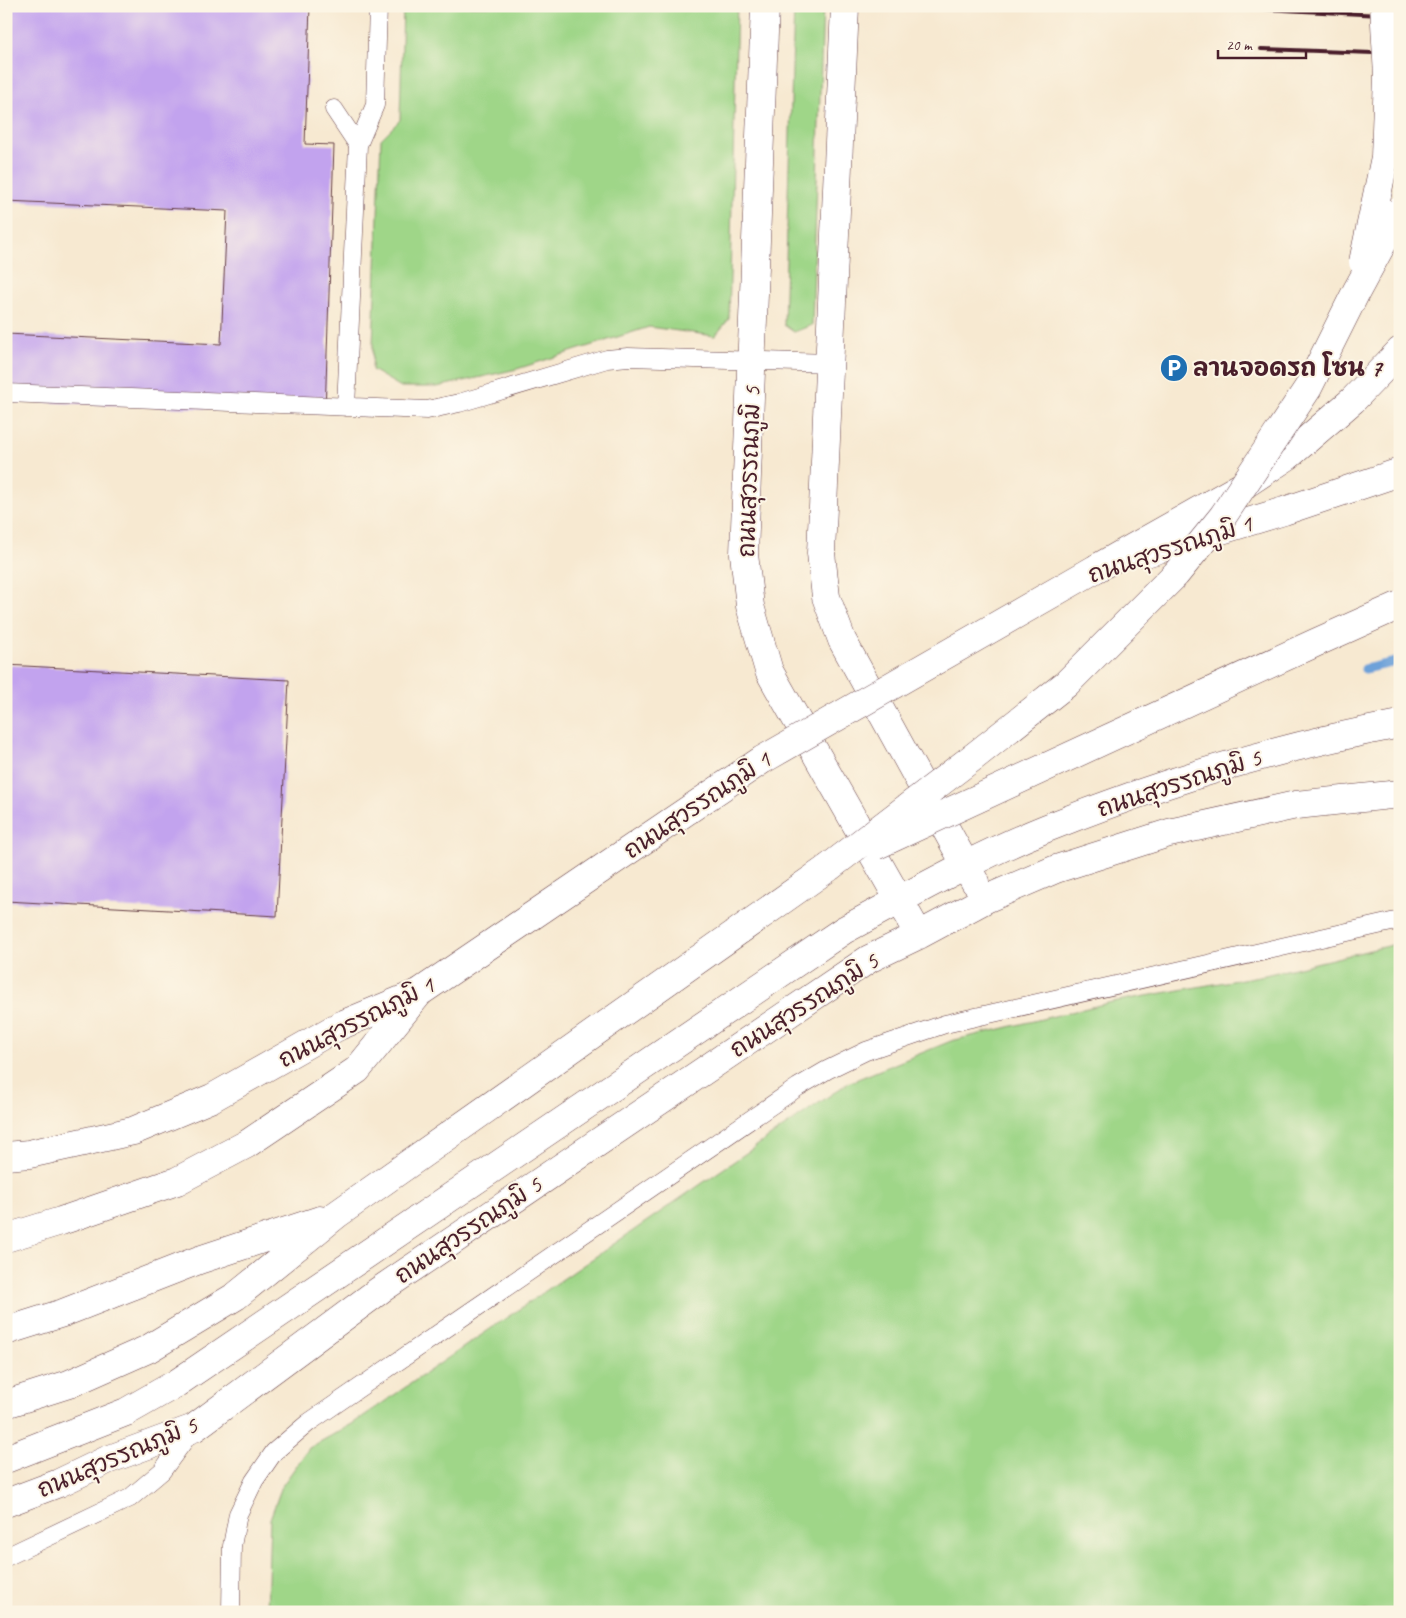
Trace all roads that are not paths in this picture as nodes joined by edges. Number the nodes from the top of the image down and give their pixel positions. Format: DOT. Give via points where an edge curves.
graph roads {
  1 [pos="378,6"];
  2 [pos="765,6"];
  3 [pos="845,6"];
  4 [pos="1384,6"];
  5 [pos="334,109"];
  6 [pos="358,145"];
  7 [pos="1400,211"];
  8 [pos="1356,292"];
  9 [pos="1400,351"];
  10 [pos="752,360"];
  11 [pos="830,363"];
  12 [pos="6,393"];
  13 [pos="346,407"];
  14 [pos="1400,472"];
  15 [pos="1097,568"];
  16 [pos="1400,605"];
  17 [pos="1400,724"];
  18 [pos="1400,794"];
  19 [pos="966,866"];
  20 [pos="828,868"];
  21 [pos="986,899"];
  22 [pos="900,900"];
  23 [pos="1400,920"];
  24 [pos="919,936"];
  25 [pos="420,992"];
  26 [pos="6,1156"];
  27 [pos="336,1215"];
  28 [pos="6,1238"];
  29 [pos="6,1331"];
  30 [pos="6,1404"];
  31 [pos="194,1428"];
  32 [pos="6,1459"];
  33 [pos="6,1503"];
  34 [pos="6,1557"];
  35 [pos="232,1612"];
  1 -- 6 [label="lane" via="374,106"];
  2 -- 10 [label="main road, ถนนสุวรรณภูมิ 5"];
  3 -- 11 [label="main road"];
  4 -- 8 [label="main road, bridge" via="1388,76 1385,157"];
  5 -- 6 [label="lane"];
  6 -- 13 [label="lane"];
  7 -- 8 [label="main road, bridge"];
  8 -- 20 [label="main road, bridge" via="1308,388 1223,516 1176,574 1066,684"];
  9 -- 15 [label="main road, bridge" via="1353,400 1288,456 1244,485"];
  10 -- 11 [label="lane"];
  10 -- 13 [label="lane" via="608,359 459,404 427,410"];
  10 -- 22 [label="main road, ถนนสุวรรณภูมิ 5" via="744,554 750,606 769,671"];
  11 -- 19 [label="main road" via="822,553 826,597 842,640"];
  12 -- 13 [label="lane"];
  14 -- 15 [label="main road, ถนนสุวรรณภูมิ 1, bridge"];
  15 -- 25 [label="main road, ถนนสุวรรณภูมิ 1, bridge" via="762,760"];
  16 -- 20 [label="main road, bridge"];
  17 -- 19 [label="main road, ถนนสุวรรณภูมิ 5" via="1285,749 1156,787 1046,828"];
  18 -- 21 [label="main road, ถนนสุวรรณภูมิ 5" via="1296,805 1169,834 1056,869"];
  19 -- 21 [label="main road"];
  19 -- 22 [label="main road, ถนนสุวรรณภูมิ 5"];
  20 -- 27 [label="main road"];
  21 -- 24 [label="main road, ถนนสุวรรณภูมิ 5"];
  22 -- 24 [label="main road, ถนนสุวรรณภูมิ 5"];
  22 -- 32 [label="main road, ถนนสุวรรณภูมิ 5" via="844,930 177,1383 126,1412"];
  23 -- 35 [label="lane" via="945,1024 866,1051 798,1087 308,1423 274,1452 254,1481 238,1514 232,1546"];
  24 -- 31 [label="main road, ถนนสุวรรณภูมิ 5" via="869,959 380,1290"];
  25 -- 26 [label="main road, ถนนสุวรรณภูมิ 1" via="339,1026 212,1098 133,1131"];
  25 -- 28 [label="main road" via="357,1070 247,1144 177,1181"];
  27 -- 29 [label="main road" via="199,1260 63,1313"];
  27 -- 30 [label="main road" via="236,1296 148,1349 69,1384"];
  31 -- 33 [label="main road, ถนนสุวรรณภูมิ 5" via="107,1460"];
  31 -- 34 [label="lane" via="162,1471 130,1498"];
}
